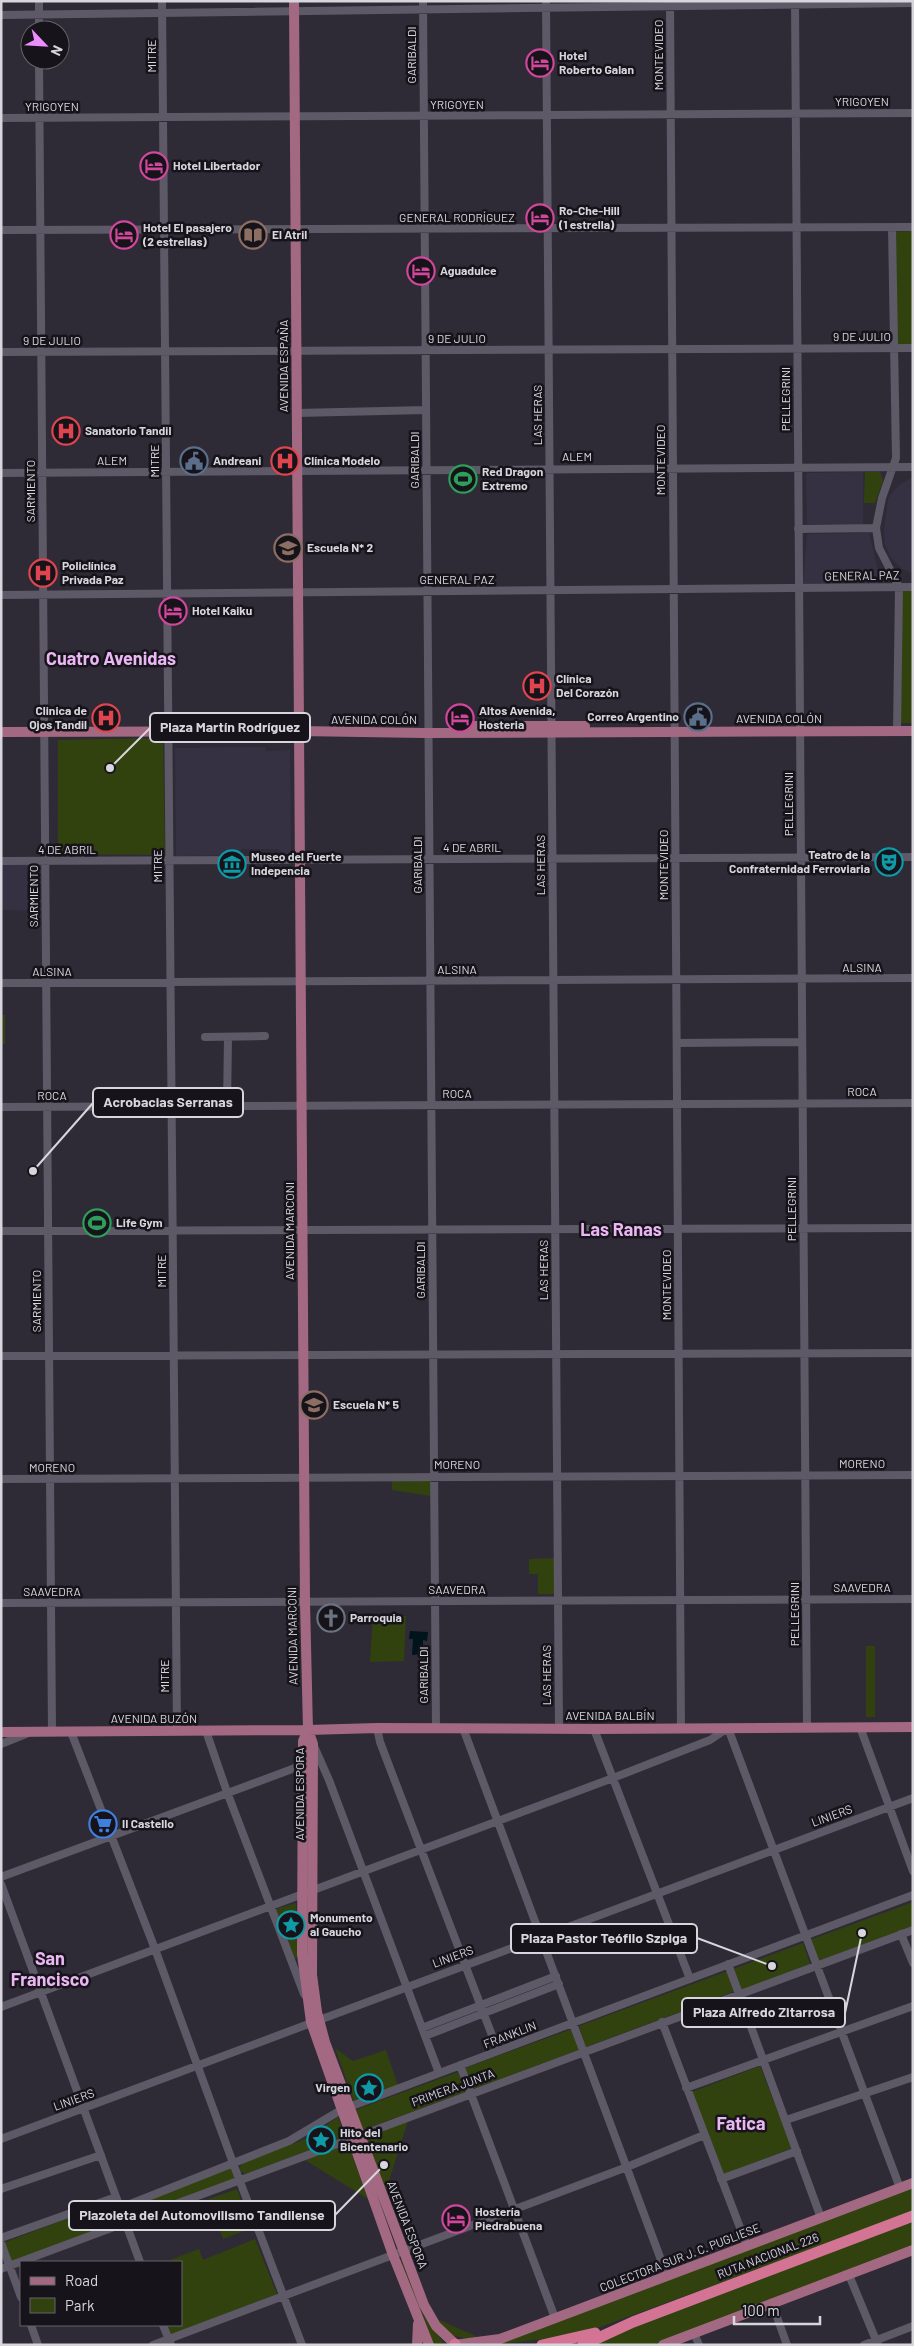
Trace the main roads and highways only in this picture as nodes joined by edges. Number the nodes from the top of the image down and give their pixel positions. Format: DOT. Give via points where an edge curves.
graph roads {
  1 [pos="294,6"];
  2 [pos="913,725"];
  3 [pos="897,728"];
  4 [pos="299,731"];
  5 [pos="913,731"];
  6 [pos="1,732"];
  7 [pos="913,1728"];
  8 [pos="308,1730"];
  9 [pos="1,1732"];
  10 [pos="315,2021"];
  11 [pos="355,2136"];
  12 [pos="913,2183"];
  13 [pos="913,2216"];
  14 [pos="913,2250"];
  15 [pos="414,2311"];
  16 [pos="633,2322"];
  17 [pos="417,2345"];
  18 [pos="429,2345"];
  19 [pos="455,2345"];
  20 [pos="542,2345"];
  21 [pos="582,2345"];
  22 [pos="663,2345"];
  1 -- 4 [label="main road, AVENIDA ESPAÑA"];
  2 -- 3 [label="main road, AVENIDA COLÓN"];
  3 -- 4 [label="main road, AVENIDA COLÓN"];
  3 -- 5 [label="main road, AVENIDA COLÓN"];
  4 -- 6 [label="main road, AVENIDA COLÓN"];
  4 -- 8 [label="main road, AVENIDA MARCONI"];
  7 -- 8 [label="main road, AVENIDA BALBÍN"];
  8 -- 9 [label="main road, AVENIDA BUZÓN"];
  8 -- 10 [label="main road, AVENIDA ESPORA" via="313,1744 311,1961"];
  8 -- 10 [label="main road, AVENIDA ESPORA" via="303,1741 302,1954 308,2006"];
  10 -- 11 [label="main road, AVENIDA ESPORA"];
  11 -- 15 [label="main road, AVENIDA ESPORA"];
  11 -- 19 [label="main road, AVENIDA ESPORA" via="428,2312 436,2326"];
  12 -- 19 [label="main road, COLECTORA SUR J. C. PUGLIESE" via="500,2339"];
  13 -- 16 [label="highway, RUTA NACIONAL 226"];
  14 -- 22 [label="main road"];
  15 -- 17 [label="main road" via="419,2331"];
  15 -- 18 [label="main road, AVENIDA ESPORA"];
  16 -- 20 [label="highway, RUTA NACIONAL 226"];
  16 -- 21 [label="highway, RUTA NACIONAL 226"];
}
